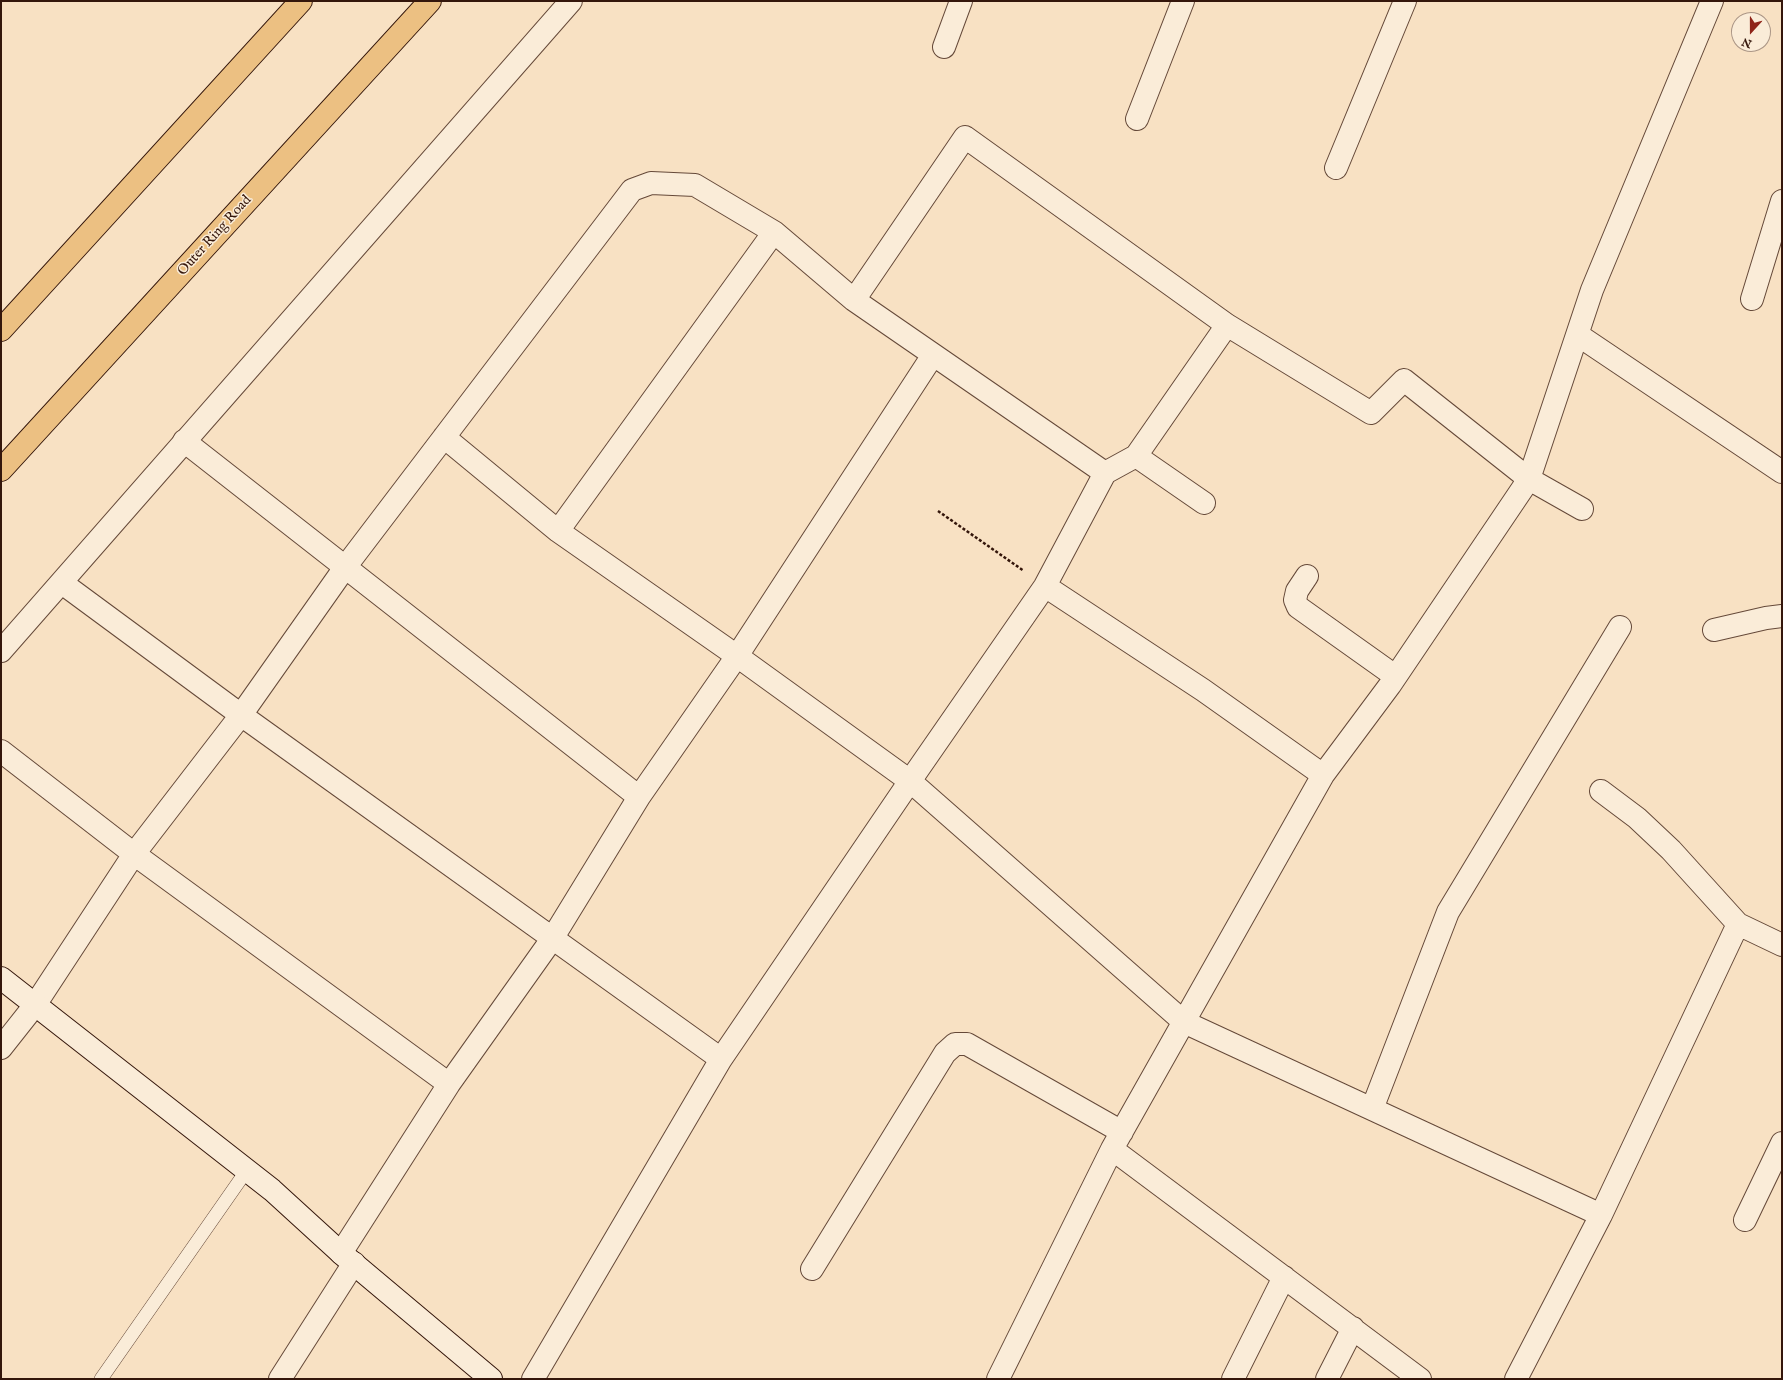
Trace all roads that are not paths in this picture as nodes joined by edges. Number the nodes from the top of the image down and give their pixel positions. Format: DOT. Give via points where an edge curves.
graph roads {
  1 [pos="301,1"];
  2 [pos="430,1"];
  3 [pos="571,1"];
  4 [pos="961,1"];
  5 [pos="1183,1"];
  6 [pos="1405,1"];
  7 [pos="1712,1"];
  8 [pos="944,47"];
  9 [pos="1137,120"];
  10 [pos="1336,168"];
  11 [pos="1782,201"];
  12 [pos="774,232"];
  13 [pos="1752,299"];
  14 [pos="854,300"];
  15 [pos="1227,324"];
  16 [pos="1,330"];
  17 [pos="1578,335"];
  18 [pos="933,355"];
  19 [pos="444,437"];
  20 [pos="184,441"];
  21 [pos="1136,456"];
  22 [pos="1,470"];
  23 [pos="1782,472"];
  24 [pos="1105,474"];
  25 [pos="1529,479"];
  26 [pos="1204,503"];
  27 [pos="1582,509"];
  28 [pos="558,532"];
  29 [pos="346,566"];
  30 [pos="1307,576"];
  31 [pos="62,583"];
  32 [pos="1045,586"];
  33 [pos="1782,616"];
  34 [pos="1620,627"];
  35 [pos="1714,630"];
  36 [pos="1,651"];
  37 [pos="737,656"];
  38 [pos="1395,676"];
  39 [pos="241,715"];
  40 [pos="1,751"];
  41 [pos="1323,776"];
  42 [pos="910,781"];
  43 [pos="1601,791"];
  44 [pos="639,797"];
  45 [pos="134,854"];
  46 [pos="1738,924"];
  47 [pos="552,939"];
  48 [pos="1782,944"];
  49 [pos="1,978"];
  50 [pos="35,1005"];
  51 [pos="1184,1022"];
  52 [pos="1,1048"];
  53 [pos="722,1059"];
  54 [pos="449,1084"];
  55 [pos="1372,1109"];
  56 [pos="1117,1141"];
  57 [pos="1782,1143"];
  58 [pos="247,1170"];
  59 [pos="1601,1215"];
  60 [pos="1745,1220"];
  61 [pos="348,1258"];
  62 [pos="812,1269"];
  63 [pos="1284,1277"];
  64 [pos="1352,1328"];
  65 [pos="101,1379"];
  66 [pos="280,1379"];
  67 [pos="491,1379"];
  68 [pos="533,1379"];
  69 [pos="998,1379"];
  70 [pos="1232,1379"];
  71 [pos="1327,1379"];
  72 [pos="1420,1379"];
  73 [pos="1516,1379"];
  1 -- 16 [label="highway"];
  2 -- 22 [label="highway, Outer Ring Road"];
  3 -- 20 [label="street"];
  4 -- 8 [label="street"];
  5 -- 9 [label="street"];
  6 -- 10 [label="street"];
  7 -- 17 [label="street" via="1592,290"];
  11 -- 13 [label="street"];
  12 -- 14 [label="street"];
  12 -- 19 [label="street" via="695,185 650,183 632,190"];
  12 -- 28 [label="street"];
  14 -- 15 [label="street" via="965,137"];
  14 -- 18 [label="street"];
  15 -- 21 [label="street"];
  15 -- 25 [label="street" via="1371,413 1404,380"];
  17 -- 23 [label="street"];
  17 -- 25 [label="street"];
  18 -- 24 [label="street"];
  18 -- 37 [label="street"];
  19 -- 28 [label="street"];
  19 -- 29 [label="street"];
  20 -- 29 [label="street"];
  20 -- 31 [label="street"];
  21 -- 24 [label="street"];
  21 -- 26 [label="street"];
  24 -- 32 [label="street"];
  25 -- 27 [label="street"];
  25 -- 38 [label="street"];
  28 -- 37 [label="street"];
  29 -- 39 [label="street"];
  29 -- 44 [label="street"];
  30 -- 38 [label="street" via="1297,591 1295,600 1298,607"];
  31 -- 36 [label="street"];
  31 -- 39 [label="street"];
  32 -- 41 [label="street" via="1203,690"];
  32 -- 42 [label="street"];
  33 -- 35 [label="street"];
  34 -- 55 [label="street" via="1448,912"];
  37 -- 42 [label="street"];
  37 -- 44 [label="street"];
  38 -- 41 [label="street"];
  39 -- 45 [label="street"];
  39 -- 47 [label="street"];
  40 -- 45 [label="street"];
  41 -- 51 [label="street"];
  42 -- 51 [label="street"];
  42 -- 53 [label="street"];
  43 -- 46 [label="street" via="1637,818 1671,850"];
  44 -- 47 [label="street"];
  45 -- 50 [label="street"];
  45 -- 54 [label="street"];
  46 -- 48 [label="street"];
  46 -- 59 [label="street"];
  47 -- 53 [label="street"];
  47 -- 54 [label="street"];
  49 -- 50 [label="street"];
  50 -- 52 [label="street"];
  50 -- 58 [label="street"];
  51 -- 55 [label="street"];
  51 -- 56 [label="street"];
  53 -- 68 [label="street"];
  54 -- 61 [label="street"];
  55 -- 59 [label="street"];
  56 -- 62 [label="street" via="967,1044 955,1044 946,1053"];
  56 -- 63 [label="street"];
  56 -- 69 [label="street"];
  57 -- 60 [label="street"];
  58 -- 61 [label="street"];
  58 -- 65 [label="lane"];
  59 -- 73 [label="street"];
  61 -- 66 [label="street"];
  61 -- 67 [label="street"];
  63 -- 64 [label="street"];
  63 -- 70 [label="street"];
  64 -- 71 [label="street"];
  64 -- 72 [label="street"];
}
